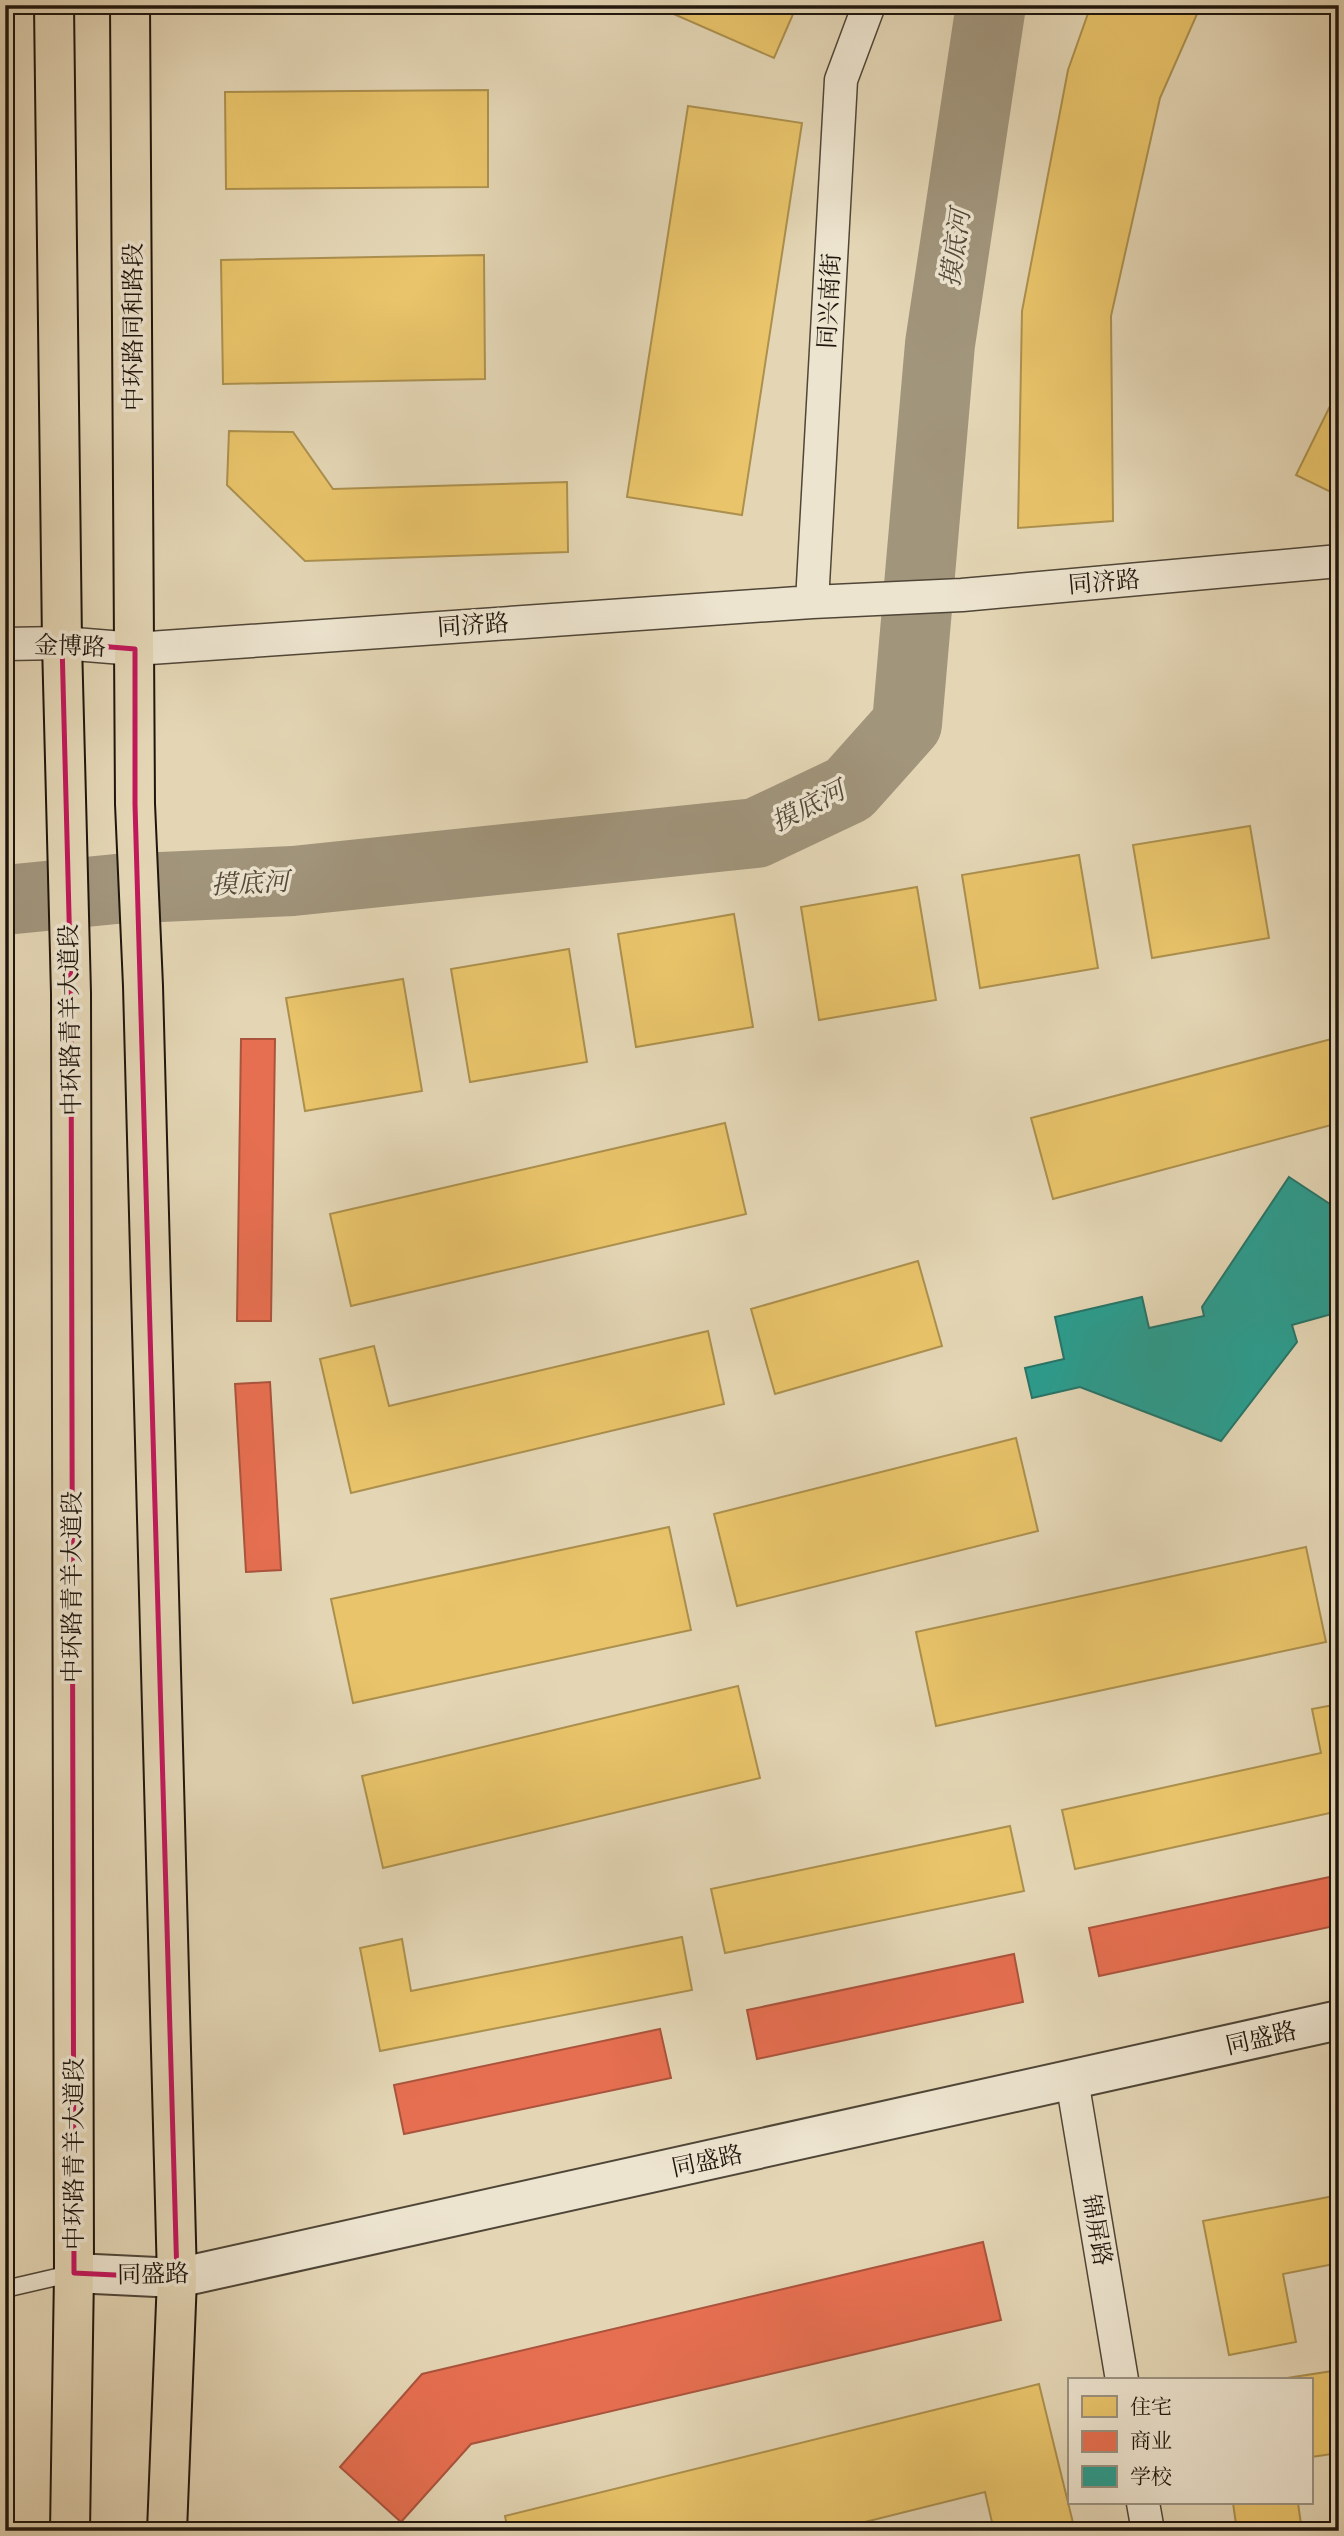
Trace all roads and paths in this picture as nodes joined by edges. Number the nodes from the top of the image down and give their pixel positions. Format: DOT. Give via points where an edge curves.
graph roads {
  1 [pos="54,5"];
  2 [pos="130,5"];
  3 [pos="869,5"];
  4 [pos="1339,561"];
  5 [pos="812,602"];
  6 [pos="62,643"];
  7 [pos="5,644"];
  8 [pos="135,649"];
  9 [pos="1339,2020"];
  10 [pos="1072,2080"];
  11 [pos="74,2273"];
  12 [pos="177,2278"];
  13 [pos="5,2288"];
  14 [pos="1122,2378"];
  15 [pos="1143,2504"];
  16 [pos="70,2531"];
  17 [pos="167,2531"];
  18 [pos="1148,2531"];
  1 -- 6 [label="main road"];
  2 -- 8 [label="main road, 中环路同和路段"];
  3 -- 5 [label="street, 同兴南街" via="841,80"];
  4 -- 5 [label="street, 同济路" via="962,595"];
  5 -- 8 [label="street, 同济路"];
  6 -- 7 [label="street, 金博路"];
  6 -- 8 [label="street, 金博路"];
  6 -- 11 [label="main road, 中环路青羊大道段" via="71,993"];
  8 -- 12 [label="main road" via="135,804"];
  9 -- 10 [label="street, 同盛路"];
  10 -- 12 [label="street, 同盛路"];
  10 -- 14 [label="street, 锦屏路"];
  11 -- 12 [label="street, 同盛路"];
  11 -- 13 [label="lane"];
  11 -- 16 [label="main road, 中环路青羊大道段"];
  12 -- 17 [label="main road"];
  15 -- 18 [label="street"];
}
